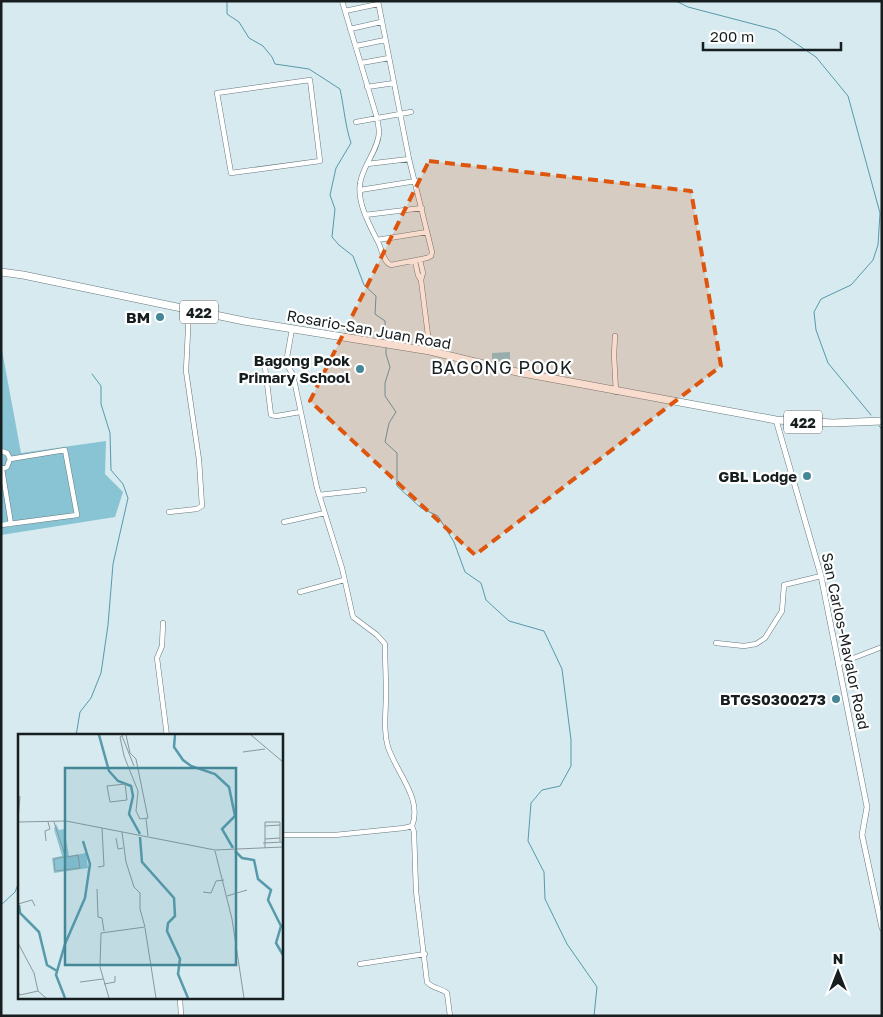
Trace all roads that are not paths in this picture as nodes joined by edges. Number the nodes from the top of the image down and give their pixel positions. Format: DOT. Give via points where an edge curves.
graph roads {
  1 [pos="342,1"];
  2 [pos="378,3"];
  3 [pos="345,11"];
  4 [pos="381,22"];
  5 [pos="350,28"];
  6 [pos="385,40"];
  7 [pos="356,46"];
  8 [pos="389,58"];
  9 [pos="361,63"];
  10 [pos="394,83"];
  11 [pos="367,88"];
  12 [pos="218,93"];
  13 [pos="411,112"];
  14 [pos="401,114"];
  15 [pos="378,118"];
  16 [pos="356,122"];
  17 [pos="409,159"];
  18 [pos="367,164"];
  19 [pos="416,182"];
  20 [pos="360,190"];
  21 [pos="422,208"];
  22 [pos="365,215"];
  23 [pos="427,232"];
  24 [pos="377,240"];
  25 [pos="417,260"];
  26 [pos="1,272"];
  27 [pos="189,310"];
  28 [pos="292,329"];
  29 [pos="615,336"];
  30 [pos="430,351"];
  31 [pos="264,359"];
  32 [pos="616,392"];
  33 [pos="300,412"];
  34 [pos="776,420"];
  35 [pos="882,421"];
  36 [pos="1,451"];
  37 [pos="10,459"];
  38 [pos="2,469"];
  39 [pos="364,490"];
  40 [pos="319,495"];
  41 [pos="168,512"];
  42 [pos="325,513"];
  43 [pos="284,522"];
  44 [pos="12,524"];
  45 [pos="1,525"];
  46 [pos="820,576"];
  47 [pos="344,580"];
  48 [pos="300,592"];
  49 [pos="162,623"];
  50 [pos="716,643"];
  51 [pos="882,647"];
  52 [pos="838,664"];
  53 [pos="167,734"];
  54 [pos="412,826"];
  55 [pos="282,835"];
  56 [pos="882,928"];
  57 [pos="425,954"];
  58 [pos="360,964"];
  59 [pos="180,1000"];
  60 [pos="181,1016"];
  61 [pos="450,1016"];
  1 -- 3 [label="street"];
  2 -- 3 [label="street"];
  2 -- 4 [label="street"];
  3 -- 5 [label="street"];
  4 -- 5 [label="street"];
  4 -- 6 [label="street"];
  5 -- 7 [label="street"];
  6 -- 7 [label="street"];
  6 -- 8 [label="street"];
  7 -- 9 [label="street"];
  8 -- 9 [label="street"];
  8 -- 10 [label="street"];
  9 -- 11 [label="street"];
  10 -- 11 [label="street"];
  10 -- 14 [label="street"];
  11 -- 15 [label="street"];
  12 -- 12 [label="street" via="231,174 320,161 310,80"];
  13 -- 14 [label="street"];
  14 -- 15 [label="street"];
  14 -- 17 [label="street"];
  15 -- 16 [label="street"];
  15 -- 18 [label="street" via="378,140"];
  17 -- 18 [label="street"];
  17 -- 19 [label="street"];
  18 -- 20 [label="street"];
  19 -- 20 [label="street"];
  19 -- 21 [label="street"];
  20 -- 22 [label="street"];
  21 -- 22 [label="street"];
  21 -- 23 [label="street"];
  22 -- 24 [label="street"];
  23 -- 24 [label="street"];
  23 -- 25 [label="street" via="432,254"];
  24 -- 25 [label="street" via="388,264"];
  25 -- 30 [label="street" via="423,273"];
  26 -- 27 [label="main road, Rosario-San Juan Road / 422"];
  27 -- 28 [label="main road, Rosario-San Juan Road / 422"];
  27 -- 41 [label="street" via="186,372 202,506"];
  28 -- 30 [label="main road, Rosario-San Juan Road / 422"];
  28 -- 33 [label="street" via="286,363 293,375"];
  29 -- 32 [label="street"];
  30 -- 32 [label="main road, Rosario-San Juan Road / 422"];
  31 -- 33 [label="street" via="271,415"];
  32 -- 34 [label="main road, Rosario-San Juan Road / 422"];
  33 -- 40 [label="street"];
  34 -- 35 [label="main road, Rosario-San Juan Road / 422"];
  34 -- 46 [label="street, San Carlos-Mavalor Road"];
  36 -- 37 [label="street"];
  37 -- 38 [label="street" via="9,465"];
  37 -- 44 [label="street" via="65,450 77,515"];
  38 -- 44 [label="street"];
  39 -- 40 [label="street"];
  40 -- 42 [label="street"];
  42 -- 43 [label="street"];
  42 -- 47 [label="street"];
  44 -- 45 [label="street"];
  46 -- 50 [label="street" via="784,586 782,611 765,638 756,644"];
  46 -- 52 [label="street, San Carlos-Mavalor Road"];
  47 -- 48 [label="street"];
  47 -- 54 [label="street" via="353,616 385,644 385,729 389,748 413,803"];
  49 -- 53 [label="street" via="162,646 157,658"];
  51 -- 52 [label="street"];
  52 -- 56 [label="street, San Carlos-Mavalor Road" via="868,806 862,835"];
  54 -- 55 [label="street" via="335,835"];
  54 -- 57 [label="street" via="416,891"];
  57 -- 58 [label="street"];
  57 -- 61 [label="street" via="428,982 447,993"];
  59 -- 60 [label="street"];
}
